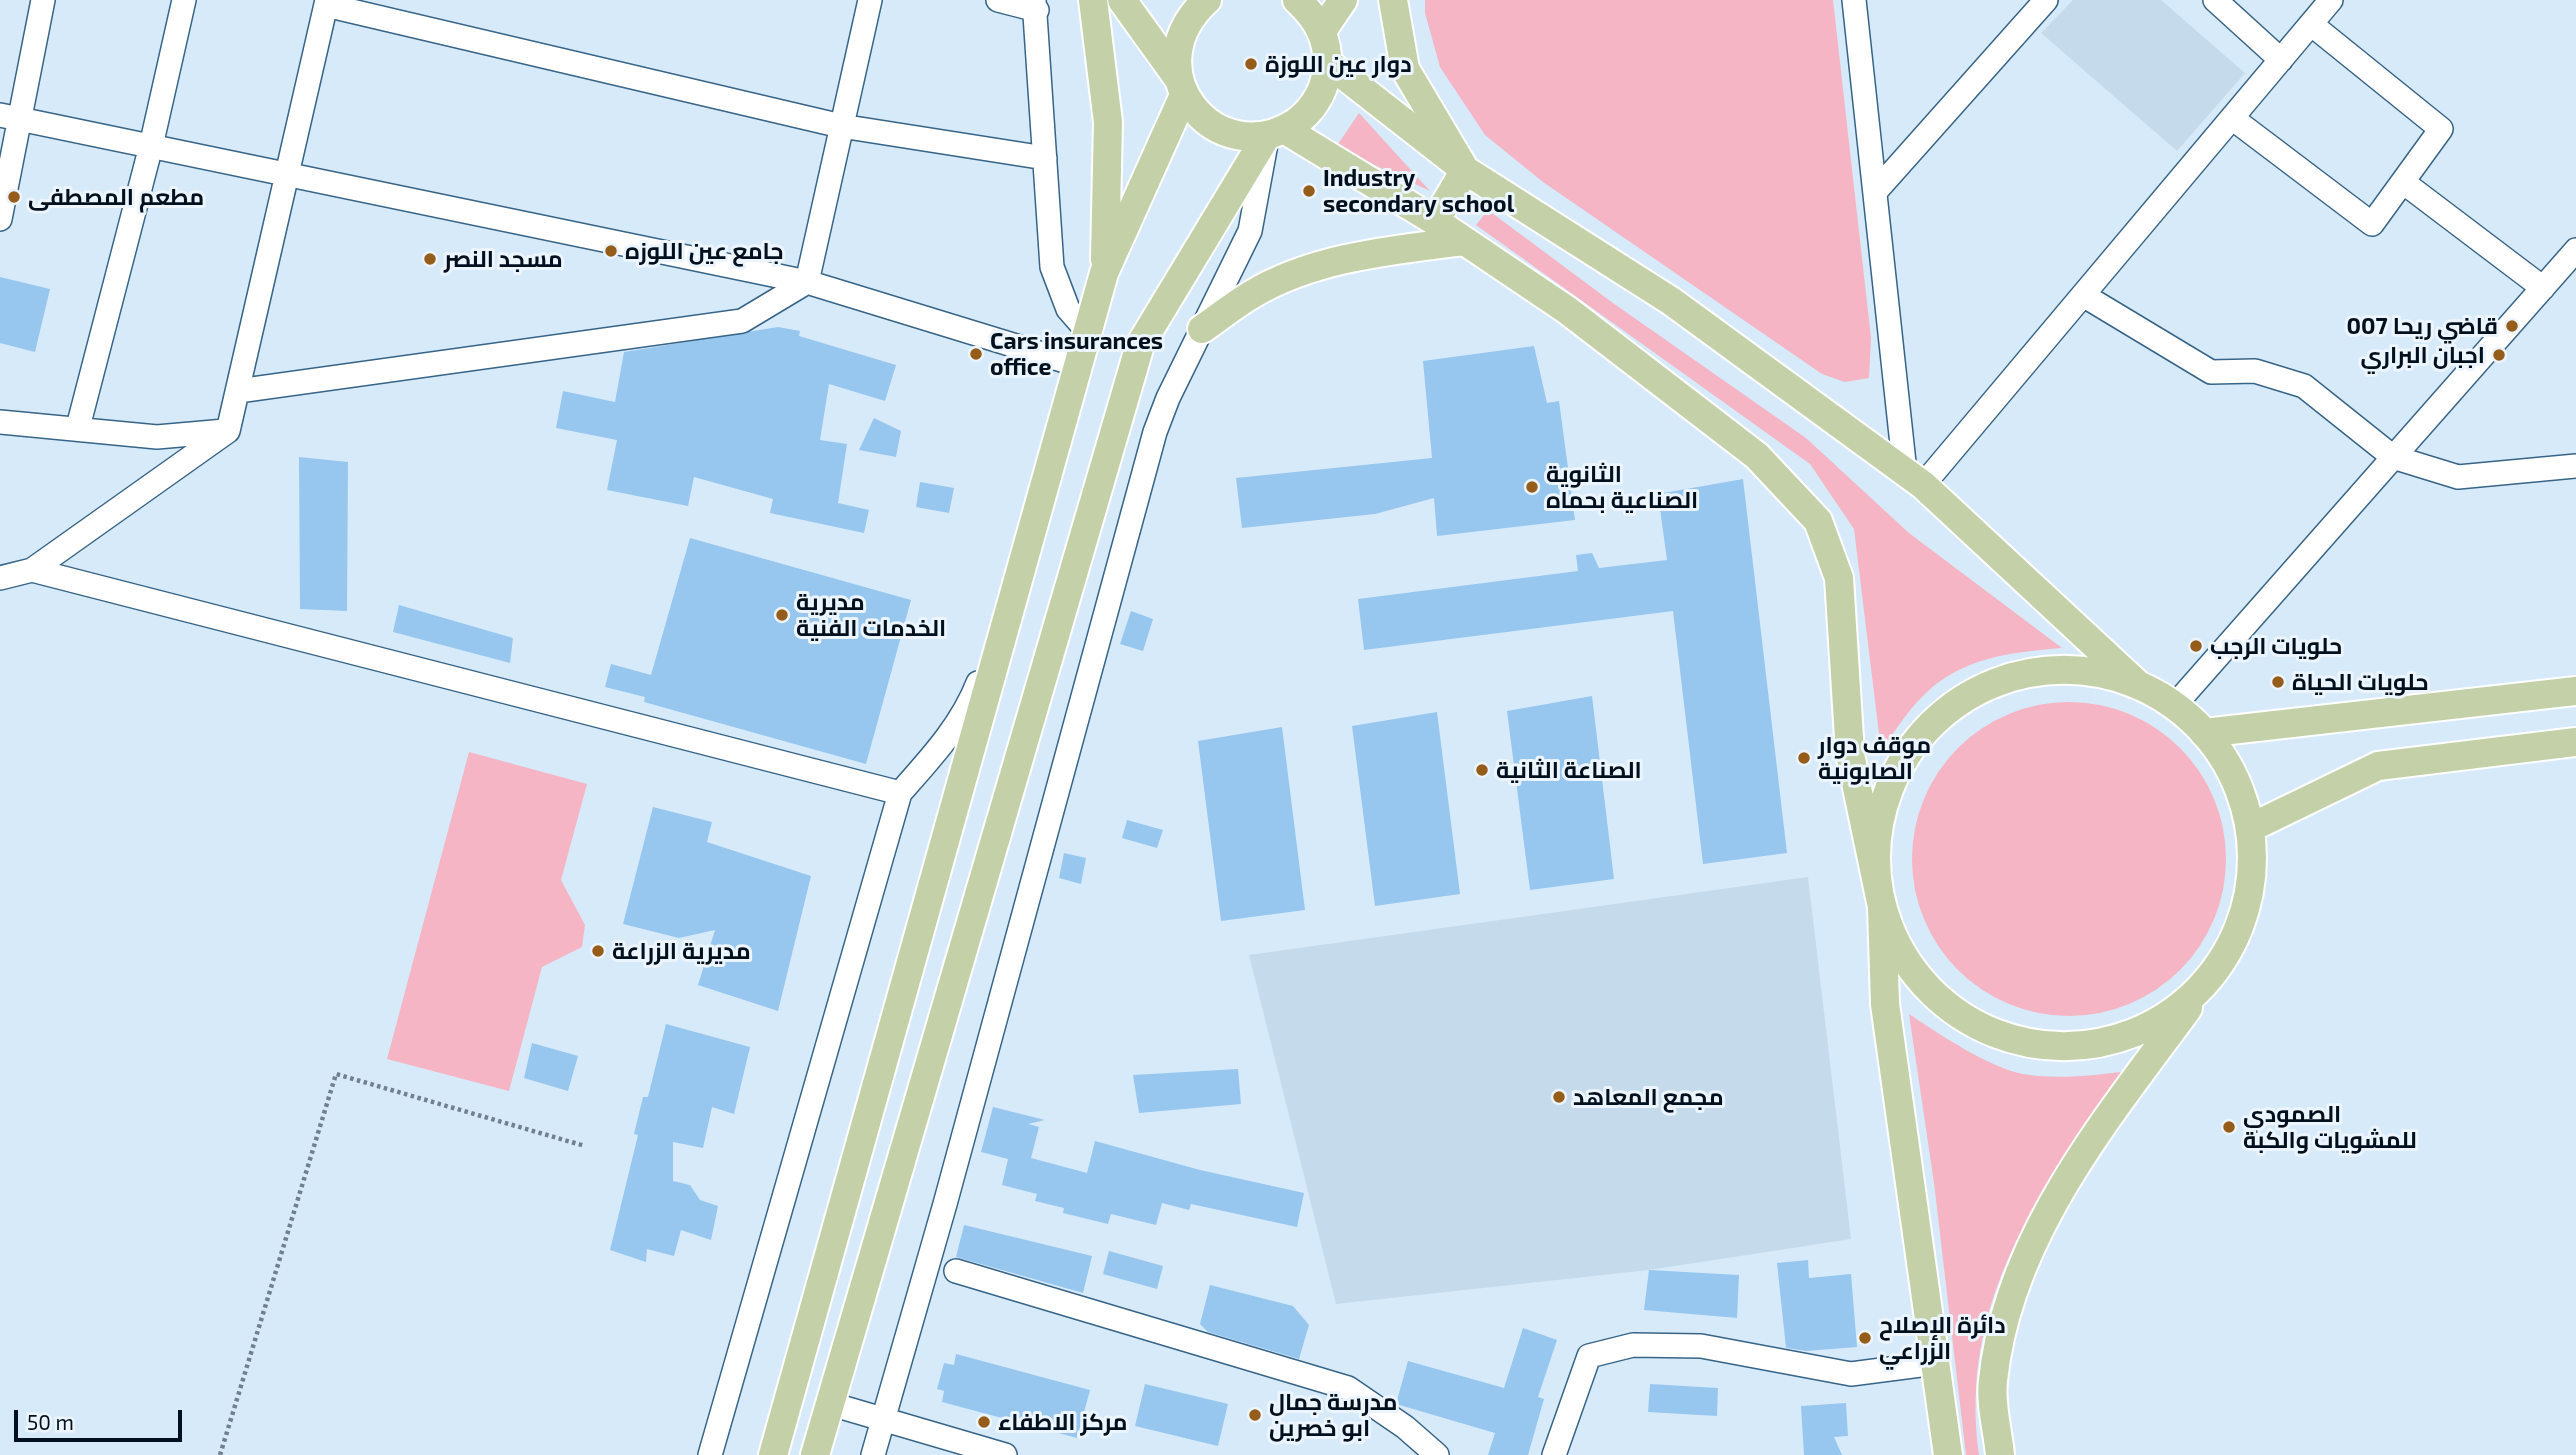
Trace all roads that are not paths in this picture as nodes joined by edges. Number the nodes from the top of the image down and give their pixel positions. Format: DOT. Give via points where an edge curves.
graph roads {
  1 [pos="43,0"];
  2 [pos="184,0"];
  3 [pos="870,0"];
  4 [pos="998,0"];
  5 [pos="1093,0"];
  6 [pos="1122,0"];
  7 [pos="1207,0"];
  8 [pos="1297,0"];
  9 [pos="1343,0"];
  10 [pos="1393,0"];
  11 [pos="1854,0"];
  12 [pos="2046,0"];
  13 [pos="2215,0"];
  14 [pos="2331,0"];
  15 [pos="327,2"];
  16 [pos="1035,5"];
  17 [pos="2311,24"];
  18 [pos="1322,31"];
  19 [pos="2281,60"];
  20 [pos="1328,63"];
  21 [pos="1181,86"];
  22 [pos="9,117"];
  23 [pos="2232,118"];
  24 [pos="841,126"];
  25 [pos="1276,132"];
  26 [pos="151,146"];
  27 [pos="1045,158"];
  28 [pos="1465,170"];
  29 [pos="287,175"];
  30 [pos="2403,182"];
  31 [pos="1875,192"];
  32 [pos="0,219"];
  33 [pos="1435,221"];
  34 [pos="1464,240"];
  35 [pos="2576,250"];
  36 [pos="1104,273"];
  37 [pos="807,282"];
  38 [pos="2543,288"];
  39 [pos="2083,295"];
  40 [pos="1202,329"];
  41 [pos="1088,332"];
  42 [pos="1078,365"];
  43 [pos="238,391"];
  44 [pos="0,422"];
  45 [pos="78,427"];
  46 [pos="228,431"];
  47 [pos="2393,457"];
  48 [pos="2576,466"];
  49 [pos="1914,478"];
  50 [pos="32,570"];
  51 [pos="0,578"];
  52 [pos="1016,589"];
  53 [pos="2140,686"];
  54 [pos="2576,691"];
  55 [pos="2174,706"];
  56 [pos="2204,733"];
  57 [pos="2576,742"];
  58 [pos="900,793"];
  59 [pos="2250,828"];
  60 [pos="1882,907"];
  61 [pos="2207,981"];
  62 [pos="956,1271"];
  63 [pos="1936,1363"];
  64 [pos="831,1404"];
  65 [pos="883,1418"];
  66 [pos="820,1454"];
  67 [pos="710,1455"];
  68 [pos="773,1455"];
  69 [pos="873,1455"];
  70 [pos="1005,1455"];
  71 [pos="1437,1455"];
  72 [pos="1554,1455"];
  73 [pos="1948,1455"];
  74 [pos="2000,1455"];
  1 -- 22 [label="street"];
  2 -- 26 [label="street"];
  3 -- 24 [label="street"];
  4 -- 16 [label="street"];
  5 -- 36 [label="main road" via="1108,122"];
  6 -- 21 [label="main road"];
  7 -- 21 [label="main road" via="1181,32 1176,54"];
  8 -- 18 [label="main road"];
  9 -- 18 [label="main road"];
  10 -- 28 [label="main road" via="1405,69"];
  11 -- 31 [label="street"];
  12 -- 31 [label="street"];
  13 -- 19 [label="street"];
  14 -- 17 [label="street"];
  15 -- 24 [label="street"];
  15 -- 29 [label="street"];
  16 -- 27 [label="street"];
  17 -- 19 [label="street"];
  17 -- 30 [label="street" via="2441,130"];
  18 -- 20 [label="main road"];
  19 -- 23 [label="street"];
  20 -- 25 [label="main road" via="1316,102 1302,118"];
  20 -- 28 [label="main road"];
  21 -- 25 [label="main road" via="1199,114 1219,129 1242,136"];
  21 -- 36 [label="main road"];
  22 -- 26 [label="street"];
  22 -- 32 [label="street"];
  23 -- 30 [label="street" via="2372,225"];
  23 -- 39 [label="street"];
  24 -- 27 [label="street"];
  24 -- 37 [label="street"];
  25 -- 33 [label="main road"];
  25 -- 40 [label="street" via="1250,231"];
  25 -- 64 [label="main road" via="1140,345"];
  26 -- 29 [label="street"];
  26 -- 45 [label="street"];
  27 -- 41 [label="street" via="1056,282 1068,309"];
  28 -- 33 [label="main road"];
  28 -- 49 [label="main road" via="1671,301"];
  29 -- 37 [label="street"];
  29 -- 43 [label="street"];
  30 -- 38 [label="street"];
  31 -- 49 [label="street"];
  33 -- 34 [label="main road"];
  34 -- 40 [label="main road" via="1309,269 1252,294"];
  34 -- 60 [label="main road" via="1567,310 1757,456 1818,521 1839,578 1850,754"];
  35 -- 38 [label="street"];
  36 -- 41 [label="main road"];
  37 -- 42 [label="street"];
  37 -- 43 [label="street" via="742,321"];
  38 -- 47 [label="street"];
  39 -- 47 [label="street" via="2211,372 2255,371 2304,386"];
  39 -- 49 [label="street"];
  40 -- 65 [label="street" via="1155,432"];
  41 -- 42 [label="main road"];
  42 -- 52 [label="main road"];
  43 -- 46 [label="street"];
  44 -- 45 [label="street"];
  45 -- 46 [label="street" via="157,437"];
  46 -- 50 [label="street"];
  47 -- 48 [label="street" via="2458,477"];
  47 -- 55 [label="street"];
  49 -- 53 [label="main road"];
  50 -- 51 [label="street"];
  50 -- 58 [label="street"];
  52 -- 58 [label="street" via="967,711"];
  52 -- 68 [label="main road"];
  53 -- 55 [label="main road"];
  53 -- 60 [label="main road" via="2095,673 2048,671 2002,680 1960,701 1917,741 1897,770 1880,814 1875,860"];
  54 -- 56 [label="main road"];
  55 -- 56 [label="main road"];
  56 -- 59 [label="main road" via="2236,783"];
  57 -- 59 [label="main road" via="2378,766"];
  58 -- 67 [label="street"];
  59 -- 61 [label="main road" via="2252,869 2245,909 2230,947"];
  60 -- 61 [label="main road" via="1895,942 1940,1000 1970,1021 2028,1042 2077,1045 2114,1040 2169,1013"];
  60 -- 63 [label="main road" via="1885,1004"];
  61 -- 74 [label="main road" via="2118,1103 2045,1217 2010,1293 1992,1383"];
  62 -- 71 [label="street" via="1348,1388"];
  63 -- 72 [label="street" via="1851,1374 1701,1346 1633,1345 1589,1356"];
  63 -- 73 [label="main road"];
  64 -- 65 [label="street"];
  64 -- 66 [label="main road"];
  65 -- 69 [label="street"];
  65 -- 70 [label="street"];
}
